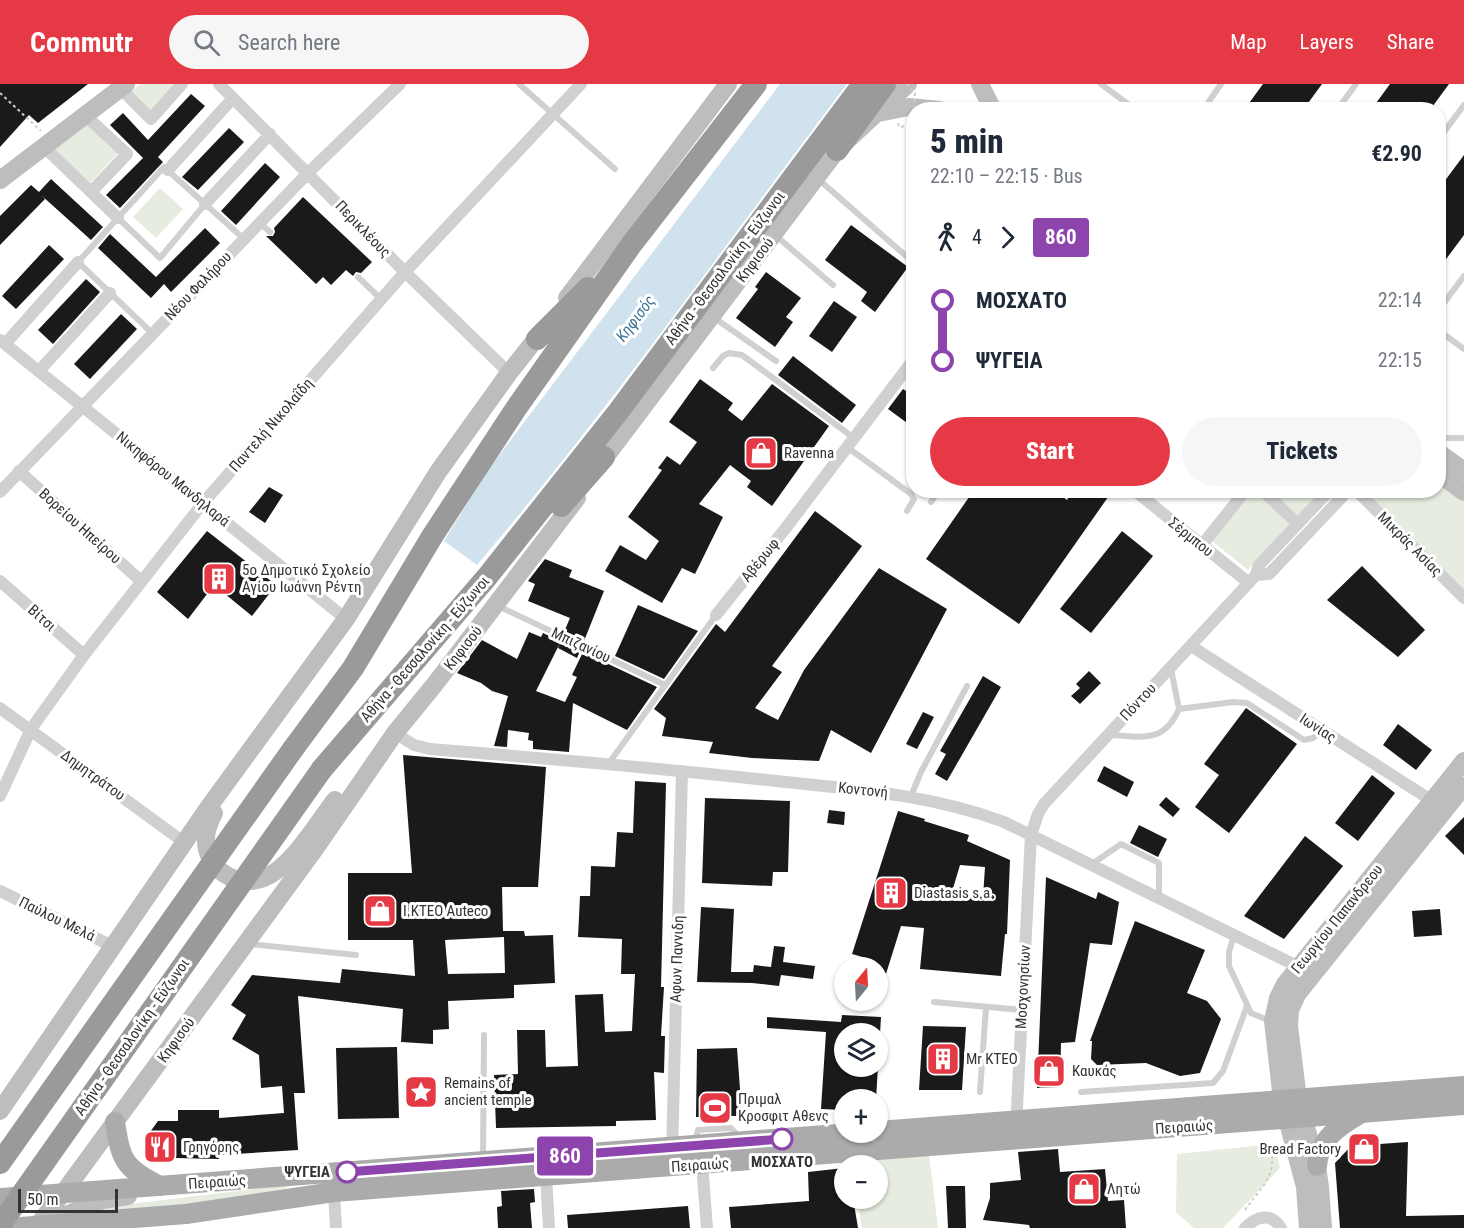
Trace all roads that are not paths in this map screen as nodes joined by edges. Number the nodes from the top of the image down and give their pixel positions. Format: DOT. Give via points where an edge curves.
graph roads {
  1 [pos="182,84"];
  2 [pos="219,84"];
  3 [pos="400,84"];
  4 [pos="519,84"];
  5 [pos="581,84"];
  6 [pos="728,84"];
  7 [pos="756,84"];
  8 [pos="863,84"];
  9 [pos="885,84"];
  10 [pos="908,84"];
  11 [pos="980,84"];
  12 [pos="1101,84"];
  13 [pos="1221,84"];
  14 [pos="1356,84"];
  15 [pos="123,86"];
  16 [pos="233,98"];
  17 [pos="989,102"];
  18 [pos="1125,102"];
  19 [pos="1209,102"];
  20 [pos="1343,102"];
  21 [pos="1464,105"];
  22 [pos="906,108"];
  23 [pos="553,114"];
  24 [pos="876,114"];
  25 [pos="85,115"];
  26 [pos="1446,129"];
  27 [pos="270,134"];
  28 [pos="48,144"];
  29 [pos="837,150"];
  30 [pos="615,169"];
  31 [pos="168,170"];
  32 [pos="308,173"];
  33 [pos="816,178"];
  34 [pos="0,180"];
  35 [pos="91,192"];
  36 [pos="205,204"];
  37 [pos="118,218"];
  38 [pos="260,223"];
  39 [pos="270,232"];
  40 [pos="774,234"];
  41 [pos="244,239"];
  42 [pos="632,245"];
  43 [pos="906,256"];
  44 [pos="78,262"];
  45 [pos="405,272"];
  46 [pos="1464,276"];
  47 [pos="358,277"];
  48 [pos="833,285"];
  49 [pos="110,294"];
  50 [pos="381,299"];
  51 [pos="1446,300"];
  52 [pos="713,316"];
  53 [pos="152,333"];
  54 [pos="1446,336"];
  55 [pos="537,339"];
  56 [pos="2,342"];
  57 [pos="1464,349"];
  58 [pos="776,361"];
  59 [pos="713,368"];
  60 [pos="906,370"];
  61 [pos="39,371"];
  62 [pos="509,373"];
  63 [pos="82,406"];
  64 [pos="1446,438"];
  65 [pos="1464,438"];
  66 [pos="850,443"];
  67 [pos="604,457"];
  68 [pos="1446,458"];
  69 [pos="19,471"];
  70 [pos="1464,471"];
  71 [pos="1446,479"];
  72 [pos="906,490"];
  73 [pos="0,492"];
  74 [pos="1464,492"];
  75 [pos="913,498"];
  76 [pos="934,498"];
  77 [pos="1144,498"];
  78 [pos="1240,498"];
  79 [pos="1270,498"];
  80 [pos="1322,498"];
  81 [pos="1341,498"];
  82 [pos="1364,498"];
  83 [pos="931,502"];
  84 [pos="203,503"];
  85 [pos="907,511"];
  86 [pos="1298,524"];
  87 [pos="1202,545"];
  88 [pos="487,577"];
  89 [pos="1253,579"];
  90 [pos="0,581"];
  91 [pos="141,581"];
  92 [pos="1464,598"];
  93 [pos="496,605"];
  94 [pos="716,615"];
  95 [pos="346,619"];
  96 [pos="1191,646"];
  97 [pos="84,655"];
  98 [pos="1171,667"];
  99 [pos="665,685"];
  100 [pos="967,686"];
  101 [pos="0,708"];
  102 [pos="1179,709"];
  103 [pos="31,729"];
  104 [pos="1322,730"];
  105 [pos="395,733"];
  106 [pos="1108,735"];
  107 [pos="251,749"];
  108 [pos="1464,761"];
  109 [pos="609,763"];
  110 [pos="682,771"];
  111 [pos="1464,786"];
  112 [pos="0,796"];
  113 [pos="910,796"];
  114 [pos="1438,805"];
  115 [pos="1031,835"];
  116 [pos="185,843"];
  117 [pos="1091,865"];
  118 [pos="0,891"];
  119 [pos="1159,899"];
  120 [pos="1234,935"];
  121 [pos="246,943"];
  122 [pos="114,947"];
  123 [pos="356,955"];
  124 [pos="1299,967"];
  125 [pos="934,1002"];
  126 [pos="1248,1006"];
  127 [pos="986,1007"];
  128 [pos="1022,1010"];
  129 [pos="1273,1021"];
  130 [pos="484,1035"];
  131 [pos="1464,1086"];
  132 [pos="980,1092"];
  133 [pos="1080,1092"];
  134 [pos="1464,1105"];
  135 [pos="1292,1109"];
  136 [pos="0,1111"];
  137 [pos="1362,1113"];
  138 [pos="115,1122"];
  139 [pos="1016,1130"];
  140 [pos="888,1131"];
  141 [pos="834,1134"];
  142 [pos="673,1157"];
  143 [pos="483,1162"];
  144 [pos="0,1163"];
  145 [pos="702,1164"];
  146 [pos="1317,1166"];
  147 [pos="546,1176"];
  148 [pos="159,1186"];
  149 [pos="334,1192"];
  150 [pos="63,1193"];
  151 [pos="0,1198"];
  152 [pos="1312,1216"];
  153 [pos="155,1222"];
  154 [pos="1245,1223"];
  155 [pos="0,1225"];
  156 [pos="35,1227"];
  157 [pos="8,1228"];
  158 [pos="336,1228"];
  159 [pos="549,1228"];
  160 [pos="707,1228"];
  161 [pos="1281,1228"];
  162 [pos="1323,1228"];
  1 -- 15 [label="street" via="151,119"];
  2 -- 16 [label="street, Περικλέους"];
  3 -- 32 [label="street, Νέου Φαλήρου"];
  4 -- 23 [label="lane"];
  5 -- 23 [label="street, Παντελή Νικολαΐδη"];
  6 -- 55 [label="main road"];
  7 -- 42 [label="highway"];
  8 -- 88 [label="highway, Αθήνα - Θεσσαλονίκη - Εύζωνοι" via="618,412"];
  9 -- 29 [label="highway"];
  10 -- 24 [label="main road, Κηφισού"];
  11 -- 17 [label="main road"];
  12 -- 18 [label="lane"];
  13 -- 19 [label="lane"];
  14 -- 20 [label="lane"];
  15 -- 25 [label="main road"];
  16 -- 27 [label="street, Περικλέους"];
  16 -- 31 [label="street"];
  21 -- 26 [label="lane"];
  22 -- 24 [label="main road"];
  23 -- 30 [label="lane"];
  23 -- 45 [label="street, Παντελή Νικολαΐδη"];
  24 -- 29 [label="main road, Κηφισού"];
  25 -- 28 [label="main road"];
  25 -- 35 [label="street" via="127,154"];
  27 -- 32 [label="street, Περικλέους"];
  27 -- 36 [label="street"];
  28 -- 34 [label="main road"];
  28 -- 35 [label="street"];
  29 -- 33 [label="main road, Κηφισού"];
  31 -- 36 [label="lane"];
  31 -- 37 [label="lane" via="164,167"];
  32 -- 38 [label="street, Νέου Φαλήρου"];
  32 -- 45 [label="street, Περικλέους"];
  33 -- 40 [label="main road, Κηφισού"];
  33 -- 43 [label="lane"];
  35 -- 37 [label="street"];
  36 -- 37 [label="lane" via="160,258"];
  36 -- 41 [label="lane"];
  37 -- 44 [label="lane"];
  38 -- 39 [label="lane"];
  38 -- 41 [label="street, Νέου Φαλήρου"];
  40 -- 48 [label="lane"];
  40 -- 52 [label="main road, Κηφισού"];
  41 -- 53 [label="street, Νέου Φαλήρου"];
  42 -- 55 [label="highway"];
  42 -- 144 [label="highway, bridge" via="515,410 353,668"];
  44 -- 49 [label="lane"];
  44 -- 56 [label="street"];
  45 -- 50 [label="street, Παντελή Νικολαΐδη"];
  45 -- 62 [label="street, Περικλέους"];
  46 -- 51 [label="lane"];
  47 -- 50 [label="lane"];
  49 -- 53 [label="lane"];
  49 -- 61 [label="street"];
  50 -- 84 [label="street, Παντελή Νικολαΐδη"];
  52 -- 58 [label="lane"];
  52 -- 67 [label="main road, Κηφισού"];
  53 -- 63 [label="street, Νέου Φαλήρου"];
  54 -- 57 [label="lane"];
  55 -- 62 [label="main road"];
  56 -- 61 [label="street, Νικηφόρου Μανδηλαρά"];
  59 -- 66 [label="lane" via="729,352 742,355"];
  60 -- 66 [label="street, Αβέρωφ"];
  61 -- 63 [label="street, Νικηφόρου Μανδηλαρά"];
  62 -- 95 [label="main road" via="438,472"];
  63 -- 69 [label="street, Νέου Φαλήρου"];
  63 -- 84 [label="street, Νικηφόρου Μανδηλαρά"];
  64 -- 65 [label="lane"];
  66 -- 72 [label="lane"];
  66 -- 94 [label="street, Αβέρωφ"];
  67 -- 88 [label="highway" via="518,555"];
  67 -- 93 [label="main road, Κηφισού"];
  68 -- 70 [label="main road"];
  69 -- 73 [label="street, Νέου Φαλήρου"];
  69 -- 91 [label="street, Βορείου Ηπείρου"];
  71 -- 74 [label="main road"];
  75 -- 85 [label="lane"];
  76 -- 83 [label="lane"];
  77 -- 87 [label="street, Σέρμπου"];
  78 -- 87 [label="street"];
  79 -- 86 [label="street"];
  80 -- 86 [label="street, Πόντου"];
  81 -- 89 [label="street, Πόντου" via="1269,574"];
  82 -- 92 [label="street, Μικράς Ασίας"];
  84 -- 91 [label="street, Παντελή Νικολαΐδη"];
  84 -- 95 [label="street, Νικηφόρου Μανδηλαρά"];
  86 -- 89 [label="street, Πόντου" via="1259,565"];
  87 -- 89 [label="street, Σέρμπου"];
  88 -- 155 [label="highway, Αθήνα - Θεσσαλονίκη - Εύζωνοι, bridge" via="322,769"];
  89 -- 96 [label="street, Πόντου"];
  90 -- 97 [label="street, Βίτσι"];
  91 -- 97 [label="street, Παντελή Νικολαΐδη"];
  93 -- 99 [label="lane, Μπιζανίου"];
  93 -- 105 [label="main road, Κηφισού"];
  94 -- 99 [label="lane, Αβέρωφ"];
  95 -- 107 [label="main road"];
  96 -- 98 [label="street, Πόντου"];
  96 -- 104 [label="street, Ιωνίας"];
  97 -- 103 [label="street, Παντελή Νικολαΐδη"];
  98 -- 102 [label="lane"];
  98 -- 106 [label="street, Πόντου"];
  99 -- 109 [label="lane, Αβέρωφ"];
  100 -- 113 [label="lane"];
  101 -- 103 [label="street, Δημητράτου"];
  102 -- 104 [label="lane" via="1247,703 1304,740"];
  102 -- 106 [label="lane" via="1161,734"];
  103 -- 112 [label="street, Παντελή Νικολαΐδη"];
  103 -- 116 [label="street, Δημητράτου"];
  104 -- 114 [label="street, Ιωνίας"];
  105 -- 107 [label="main road" via="347,784 290,860 265,878 252,881 224,874 214,865 205,840 207,825"];
  105 -- 109 [label="street, Κοντονή" via="414,745 430,749"];
  105 -- 121 [label="main road, Κηφισού"];
  106 -- 115 [label="street, Πόντου" via="1044,804"];
  107 -- 116 [label="main road"];
  108 -- 114 [label="main road, Γεωργίου Παπανδρεου"];
  109 -- 110 [label="street, Κοντονή"];
  110 -- 113 [label="street, Κοντονή"];
  110 -- 142 [label="street, Αφων Παννιδη"];
  111 -- 114 [label="main road, Γεωργίου Παπανδρεου"];
  113 -- 115 [label="street, Κοντονή" via="973,810"];
  114 -- 124 [label="main road, Γεωργίου Παπανδρεου"];
  114 -- 135 [label="main road, Γεωργίου Παπανδρεου" via="1295,999 1289,1014"];
  115 -- 117 [label="street, Κοντονή"];
  115 -- 128 [label="street, Μοσχονησίων"];
  116 -- 122 [label="main road"];
  117 -- 119 [label="street, Κοντονή"];
  117 -- 119 [label="lane" via="1121,844 1159,863"];
  118 -- 122 [label="street, Παύλου Μελά"];
  119 -- 120 [label="street, Κοντονή"];
  120 -- 124 [label="street, Κοντονή"];
  120 -- 126 [label="lane" via="1229,966"];
  121 -- 123 [label="lane"];
  121 -- 138 [label="main road, Κηφισού"];
  122 -- 136 [label="main road"];
  124 -- 129 [label="main road, Γεωργίου Παπανδρεου" via="1278,998"];
  125 -- 127 [label="lane"];
  126 -- 129 [label="lane" via="1255,1016"];
  126 -- 133 [label="lane" via="1223,1071 1212,1083"];
  127 -- 128 [label="lane"];
  127 -- 132 [label="lane"];
  128 -- 139 [label="street, Μοσχονησίων"];
  129 -- 135 [label="main road, Γεωργίου Παπανδρεου"];
  130 -- 143 [label="lane"];
  131 -- 135 [label="main road, Πειραιώς"];
  134 -- 137 [label="main road, Πειραιώς"];
  135 -- 137 [label="main road, Πειραιώς"];
  135 -- 139 [label="main road, Πειραιώς"];
  135 -- 146 [label="main road"];
  135 -- 152 [label="main road"];
  137 -- 146 [label="main road" via="1327,1138"];
  138 -- 148 [label="main road" via="126,1164"];
  138 -- 150 [label="main road, Κηφισού"];
  139 -- 140 [label="main road, Πειραιώς"];
  139 -- 145 [label="main road, Πειραιώς"];
  141 -- 142 [label="main road, Πειραιώς" via="693,1146"];
  142 -- 143 [label="main road, Πειραιώς"];
  142 -- 145 [label="main road, Πειραιώς"];
  142 -- 147 [label="main road, Πειραιώς"];
  143 -- 148 [label="main road, Πειραιώς"];
  145 -- 160 [label="street"];
  146 -- 152 [label="main road"];
  147 -- 149 [label="main road, Πειραιώς"];
  147 -- 159 [label="street"];
  148 -- 150 [label="main road, Πειραιώς"];
  148 -- 156 [label="main road" via="149,1193 103,1200"];
  149 -- 153 [label="main road, Πειραιώς"];
  149 -- 158 [label="street"];
  150 -- 151 [label="main road, Πειραιώς"];
  150 -- 156 [label="main road, Κηφισού"];
  152 -- 162 [label="main road"];
  153 -- 156 [label="main road, Πειραιώς"];
  154 -- 161 [label="street" via="1262,1217 1275,1220"];
  156 -- 157 [label="main road, Πειραιώς"];
}
